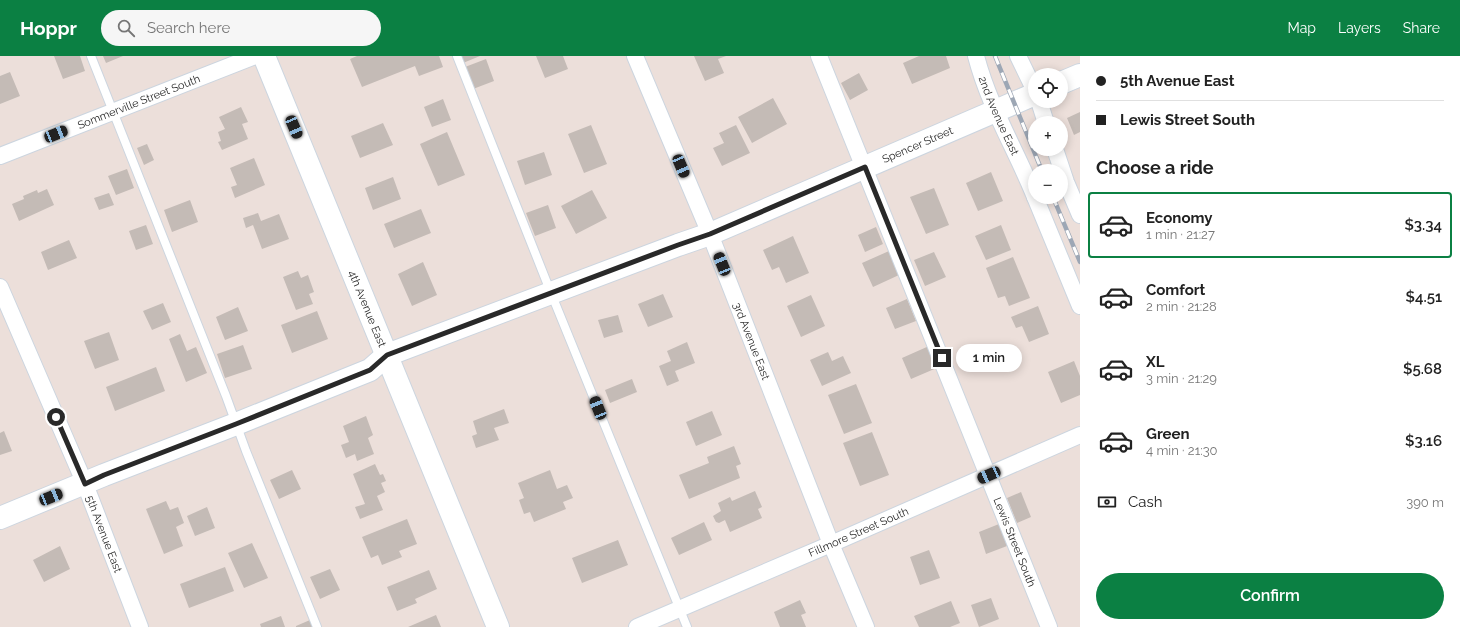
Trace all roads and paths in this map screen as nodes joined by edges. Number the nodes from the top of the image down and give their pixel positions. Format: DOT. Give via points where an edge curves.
graph roads {
  1 [pos="91,56"];
  2 [pos="255,56"];
  3 [pos="264,56"];
  4 [pos="457,56"];
  5 [pos="635,56"];
  6 [pos="819,56"];
  7 [pos="976,56"];
  8 [pos="1018,56"];
  9 [pos="1080,75"];
  10 [pos="1028,78"];
  11 [pos="1068,80"];
  12 [pos="1028,96"];
  13 [pos="995,110"];
  14 [pos="112,112"];
  15 [pos="0,156"];
  16 [pos="1057,156"];
  17 [pos="865,167"];
  18 [pos="1028,182"];
  19 [pos="1038,204"];
  20 [pos="1080,215"];
  21 [pos="710,234"];
  22 [pos="0,287"];
  23 [pos="551,293"];
  24 [pos="1080,306"];
  25 [pos="387,355"];
  26 [pos="236,424"];
  27 [pos="1080,435"];
  28 [pos="989,475"];
  29 [pos="85,484"];
  30 [pos="0,518"];
  31 [pos="831,544"];
  32 [pos="680,609"];
  33 [pos="140,627"];
  34 [pos="318,627"];
  35 [pos="498,627"];
  36 [pos="637,627"];
  37 [pos="687,627"];
  38 [pos="866,627"];
  39 [pos="1049,627"];
  1 -- 14 [label="lane"];
  2 -- 14 [label="street, Sommerville Street South"];
  3 -- 25 [label="street, 4th Avenue East"];
  4 -- 23 [label="lane"];
  5 -- 21 [label="street, 3rd Avenue East"];
  6 -- 17 [label="street, Lewis Street South"];
  7 -- 13 [label="street, 2nd Avenue East" via="979,71"];
  8 -- 10 [label="street"];
  9 -- 11 [label="street"];
  12 -- 13 [label="street, Spencer Street"];
  13 -- 17 [label="street, Spencer Street"];
  13 -- 18 [label="street, 2nd Avenue East"];
  14 -- 15 [label="street, Sommerville Street South"];
  14 -- 26 [label="lane"];
  16 -- 20 [label="street"];
  17 -- 21 [label="street, Spencer Street"];
  17 -- 28 [label="street, Lewis Street South"];
  19 -- 24 [label="street, 2nd Avenue East"];
  21 -- 23 [label="street, Spencer Street"];
  21 -- 31 [label="street, 3rd Avenue East"];
  22 -- 29 [label="street, 5th Avenue East"];
  23 -- 25 [label="street, Spencer Street"];
  23 -- 32 [label="lane"];
  25 -- 26 [label="street, Spencer Street" via="370,370"];
  25 -- 35 [label="street, 4th Avenue East"];
  26 -- 29 [label="street, Spencer Street"];
  26 -- 34 [label="lane"];
  27 -- 28 [label="street, Fillmore Street South"];
  28 -- 31 [label="street, Fillmore Street South"];
  28 -- 39 [label="street, Lewis Street South"];
  29 -- 30 [label="street, Spencer Street"];
  29 -- 33 [label="street, 5th Avenue East"];
  31 -- 32 [label="street, Fillmore Street South"];
  31 -- 38 [label="street, 3rd Avenue East"];
  32 -- 36 [label="street, Fillmore Street South"];
  32 -- 37 [label="lane"];
}
